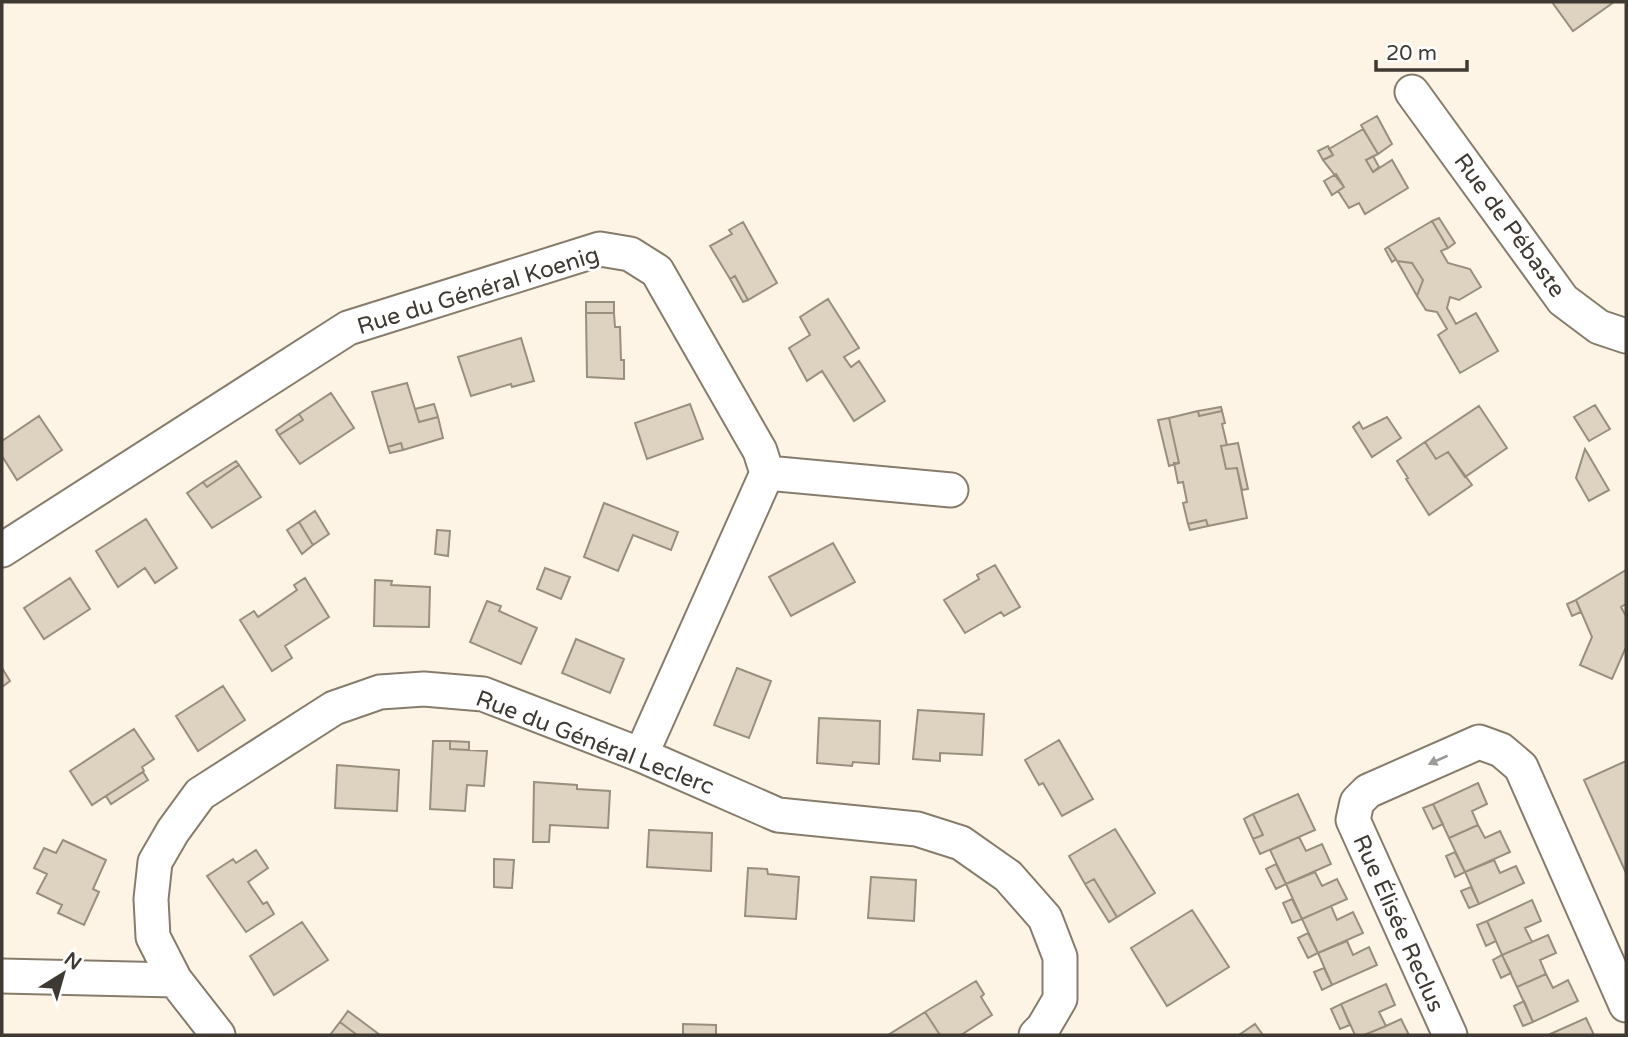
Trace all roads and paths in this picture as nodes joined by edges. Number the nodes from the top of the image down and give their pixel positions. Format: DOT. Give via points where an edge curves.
graph roads {
  1 [pos="1412,92"];
  2 [pos="1626,337"];
  3 [pos="767,473"];
  4 [pos="951,490"];
  5 [pos="2,550"];
  6 [pos="641,755"];
  7 [pos="2,976"];
  8 [pos="175,980"];
  9 [pos="1626,1005"];
  10 [pos="218,1035"];
  11 [pos="1036,1035"];
  12 [pos="1450,1035"];
  1 -- 2 [label="street, Rue de Pébaste" via="1563,300 1599,327"];
  3 -- 4 [label="street"];
  3 -- 5 [label="street, Rue du Général Koenig" via="760,451 657,271 629,254 600,249 348,328"];
  3 -- 6 [label="street"];
  6 -- 8 [label="street, Rue du Général Leclerc" via="483,694 424,689 380,692 334,708 201,794 173,831 155,862 151,900 153,937"];
  6 -- 11 [label="street, Rue du Général Leclerc" via="778,815 918,829 961,843 1008,876 1045,918 1060,957 1060,999"];
  7 -- 8 [label="street"];
  8 -- 10 [label="street, Rue du Général Leclerc"];
  9 -- 12 [label="street, Rue Élisée Reclus, one-way" via="1521,767 1501,750 1479,742 1368,791 1357,802 1353,820"];
}
